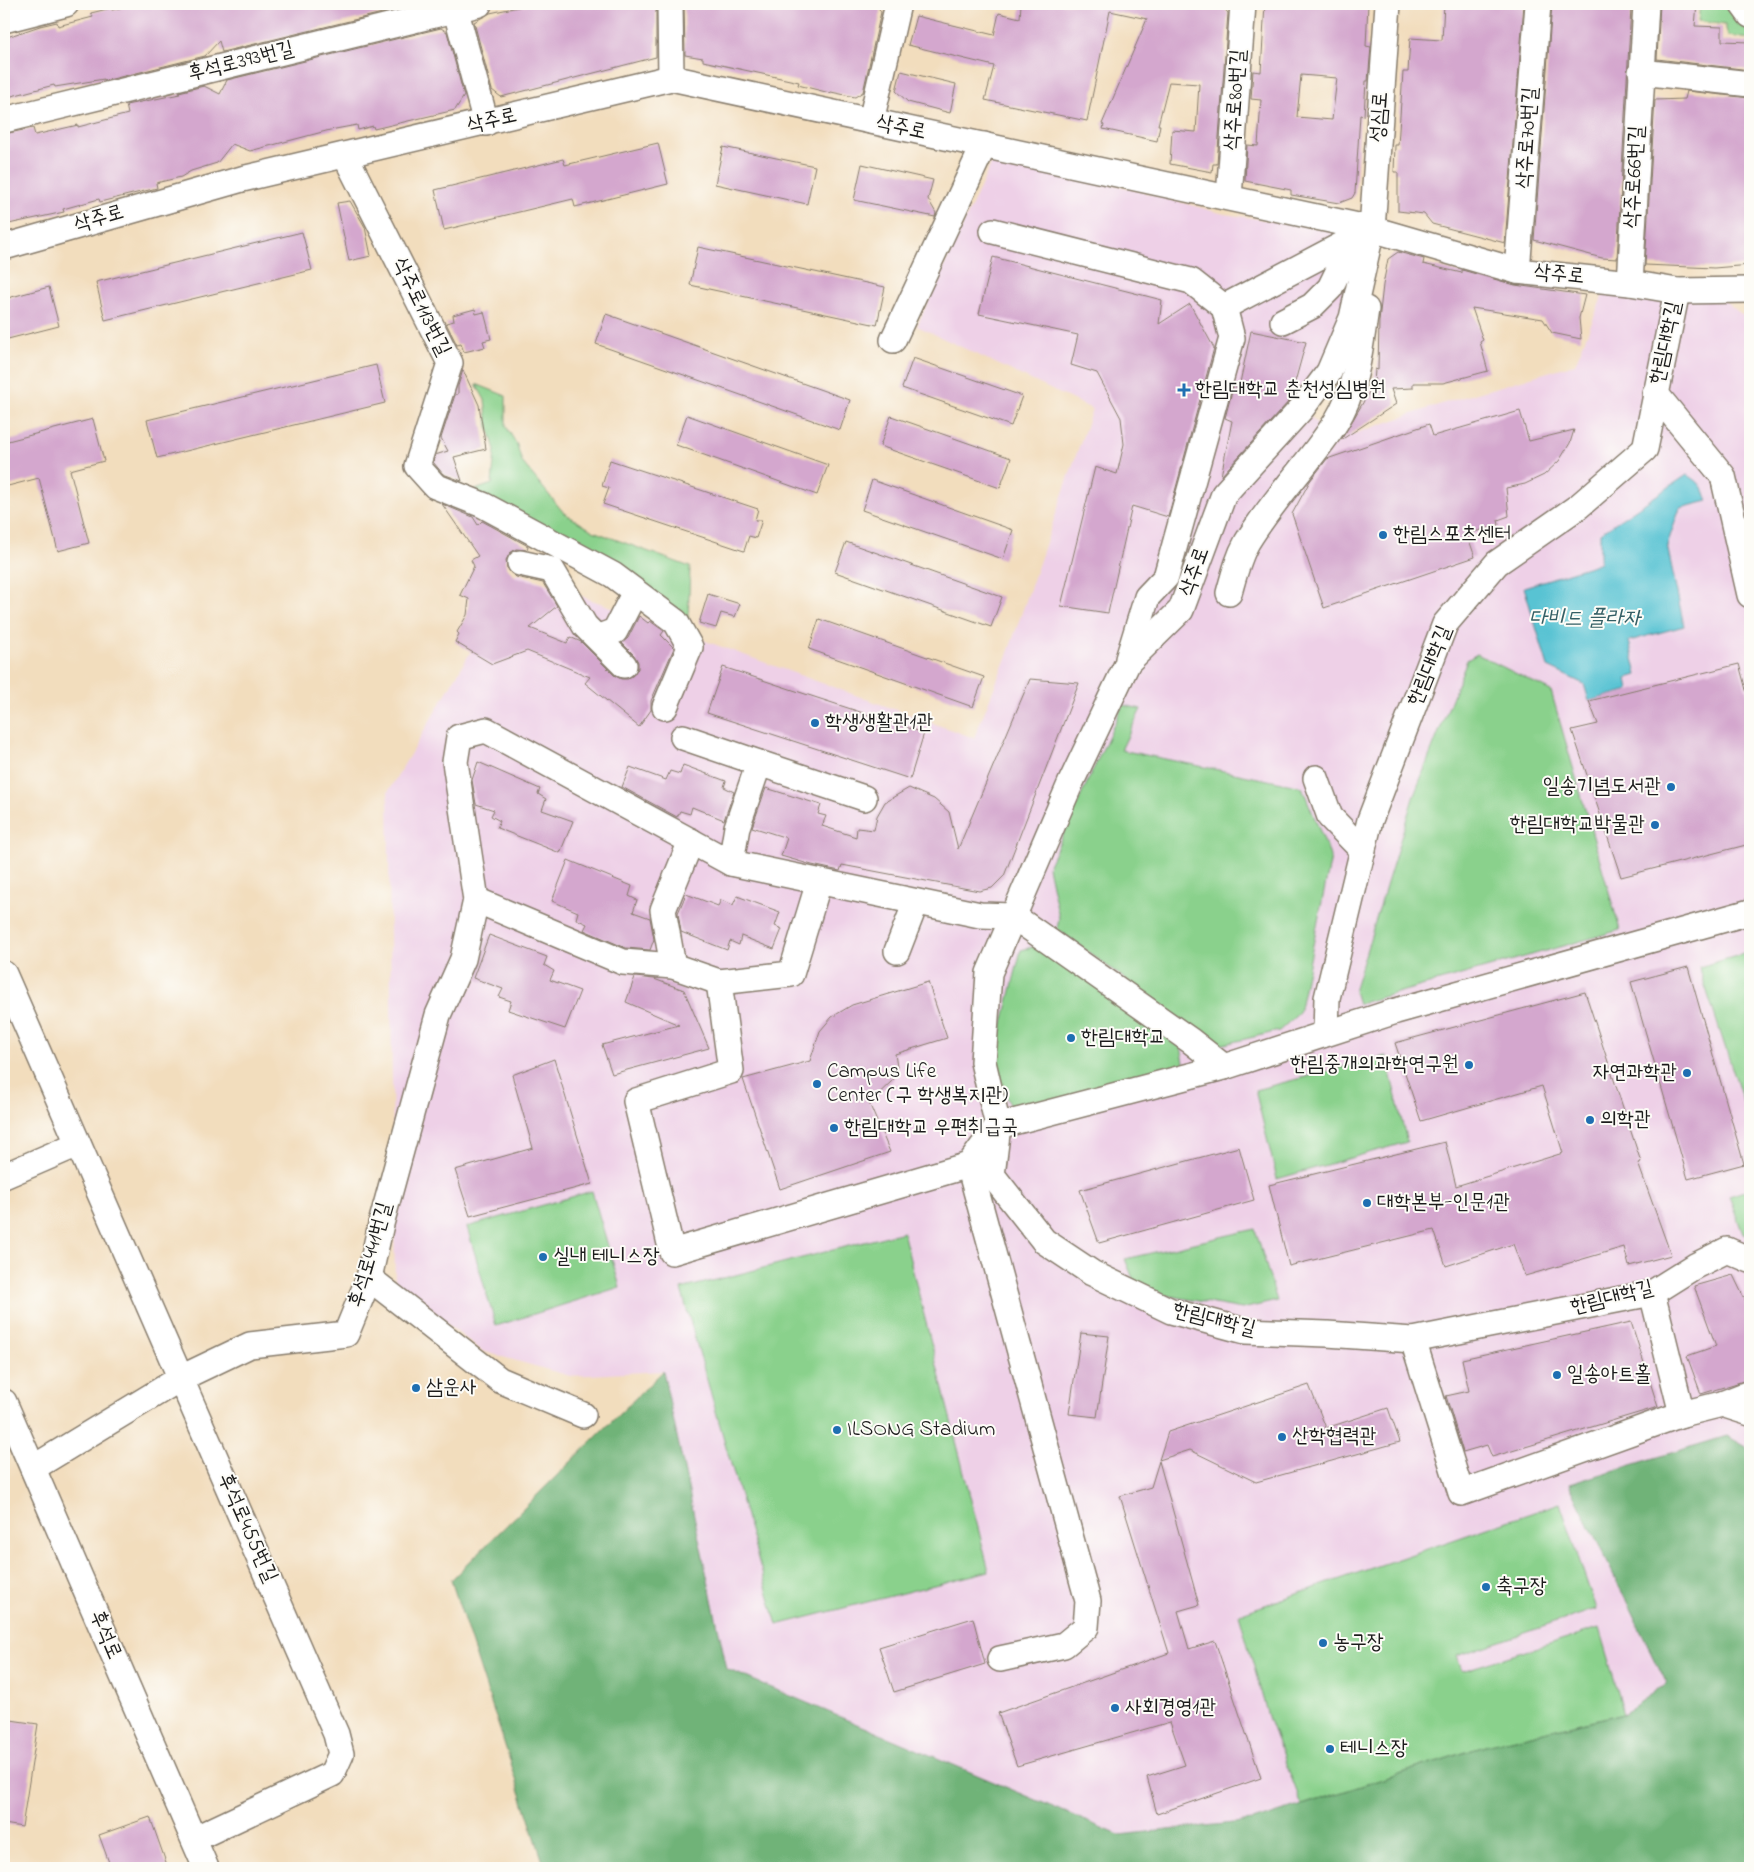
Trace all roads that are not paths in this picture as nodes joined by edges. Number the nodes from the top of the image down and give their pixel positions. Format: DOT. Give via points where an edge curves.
graph roads {
  1 [pos="66,4"];
  2 [pos="670,4"];
  3 [pos="898,4"];
  4 [pos="1243,4"];
  5 [pos="1388,4"];
  6 [pos="1538,4"];
  7 [pos="1646,4"];
  8 [pos="1742,4"];
  9 [pos="463,6"];
  10 [pos="1750,15"];
  11 [pos="4,20"];
  12 [pos="1641,72"];
  13 [pos="671,78"];
  14 [pos="1750,84"];
  15 [pos="4,120"];
  16 [pos="871,121"];
  17 [pos="486,123"];
  18 [pos="984,146"];
  19 [pos="345,155"];
  20 [pos="1229,197"];
  21 [pos="993,232"];
  22 [pos="1365,238"];
  23 [pos="4,247"];
  24 [pos="1517,271"];
  25 [pos="1630,283"];
  26 [pos="1750,290"];
  27 [pos="1677,291"];
  28 [pos="1224,307"];
  29 [pos="1283,321"];
  30 [pos="893,340"];
  31 [pos="1655,393"];
  32 [pos="567,549"];
  33 [pos="520,562"];
  34 [pos="552,570"];
  35 [pos="1747,572"];
  36 [pos="635,592"];
  37 [pos="1229,592"];
  38 [pos="1750,595"];
  39 [pos="599,637"];
  40 [pos="1128,662"];
  41 [pos="624,665"];
  42 [pos="665,707"];
  43 [pos="683,737"];
  44 [pos="759,763"];
  45 [pos="1316,778"];
  46 [pos="864,798"];
  47 [pos="691,841"];
  48 [pos="1363,851"];
  49 [pos="731,863"];
  50 [pos="819,882"];
  51 [pos="476,900"];
  52 [pos="916,902"];
  53 [pos="1750,912"];
  54 [pos="1013,916"];
  55 [pos="897,951"];
  56 [pos="673,966"];
  57 [pos="4,974"];
  58 [pos="719,982"];
  59 [pos="1326,1033"];
  60 [pos="1224,1067"];
  61 [pos="998,1126"];
  62 [pos="78,1144"];
  63 [pos="969,1165"];
  64 [pos="4,1176"];
  65 [pos="1750,1260"];
  66 [pos="369,1278"];
  67 [pos="1652,1292"];
  68 [pos="1413,1340"];
  69 [pos="181,1378"];
  70 [pos="1750,1393"];
  71 [pos="4,1402"];
  72 [pos="1722,1404"];
  73 [pos="1682,1414"];
  74 [pos="1750,1414"];
  75 [pos="583,1415"];
  76 [pos="20,1454"];
  77 [pos="1000,1659"];
  78 [pos="194,1839"];
  79 [pos="206,1868"];
  1 -- 11 [label="street"];
  2 -- 13 [label="street"];
  3 -- 16 [label="street"];
  4 -- 20 [label="street, 삭주로80번길"];
  5 -- 22 [label="street, 성심로"];
  6 -- 24 [label="street, 삭주로70번길"];
  7 -- 12 [label="street, 삭주로66번길"];
  8 -- 10 [label="street"];
  9 -- 15 [label="street, 후석로393번길"];
  9 -- 17 [label="street"];
  12 -- 14 [label="street"];
  12 -- 25 [label="street, 삭주로66번길"];
  13 -- 16 [label="street, 삭주로"];
  13 -- 17 [label="street, 삭주로"];
  16 -- 18 [label="street, 삭주로"];
  17 -- 19 [label="street, 삭주로"];
  18 -- 20 [label="street, 삭주로"];
  18 -- 30 [label="street"];
  19 -- 23 [label="street, 삭주로" via="242,179"];
  19 -- 32 [label="street, 삭주로113번길" via="450,363 417,466 435,486 483,505"];
  20 -- 22 [label="street, 삭주로"];
  21 -- 28 [label="street" via="1191,280"];
  22 -- 24 [label="street, 삭주로"];
  22 -- 28 [label="street"];
  22 -- 29 [label="street" via="1330,288 1312,306"];
  22 -- 37 [label="street" via="1368,296 1356,379 1336,422 1247,543"];
  22 -- 40 [label="street, 삭주로" via="1352,318 1329,372 1302,408 1224,494 1181,610"];
  24 -- 25 [label="street, 삭주로"];
  25 -- 27 [label="street, 삭주로"];
  26 -- 27 [label="street, 삭주로"];
  27 -- 31 [label="street, 한림대학길"];
  28 -- 40 [label="street" via="1232,338 1166,577 1147,597"];
  31 -- 35 [label="street" via="1722,476"];
  31 -- 48 [label="street, 한림대학길" via="1645,449 1579,506 1497,562 1444,624 1370,820"];
  32 -- 34 [label="street"];
  32 -- 36 [label="street" via="613,575"];
  33 -- 34 [label="street"];
  34 -- 39 [label="street" via="585,626"];
  35 -- 38 [label="street"];
  36 -- 39 [label="street" via="614,631"];
  36 -- 42 [label="street" via="676,622 690,647"];
  39 -- 41 [label="street"];
  40 -- 54 [label="street, 삭주로"];
  43 -- 44 [label="street"];
  44 -- 46 [label="street"];
  44 -- 49 [label="street" via="736,826"];
  45 -- 48 [label="street" via="1330,817"];
  47 -- 49 [label="street"];
  47 -- 51 [label="street" via="486,730 459,737 455,762"];
  47 -- 56 [label="street" via="663,910"];
  48 -- 59 [label="street, 한림대학길" via="1327,998"];
  49 -- 50 [label="street"];
  50 -- 52 [label="street"];
  50 -- 58 [label="street" via="791,974"];
  51 -- 56 [label="street" via="623,962"];
  51 -- 66 [label="street, 후석로441번길" via="463,959 438,1015"];
  52 -- 54 [label="street" via="980,915"];
  52 -- 55 [label="street"];
  53 -- 59 [label="street"];
  54 -- 60 [label="street"];
  54 -- 61 [label="street, 삭주로" via="988,973 983,1062"];
  56 -- 58 [label="street"];
  57 -- 62 [label="street, 후석로455번길"];
  58 -- 63 [label="street" via="731,1071 636,1101 672,1252"];
  59 -- 60 [label="street"];
  60 -- 61 [label="street"];
  61 -- 63 [label="street"];
  61 -- 68 [label="street, 한림대학길" via="992,1175 1044,1241 1092,1273 1172,1312 1245,1332"];
  62 -- 64 [label="street"];
  62 -- 69 [label="street, 후석로455번길"];
  63 -- 77 [label="street" via="1088,1601 1086,1627 1064,1645"];
  65 -- 67 [label="street, 한림대학길" via="1727,1250"];
  66 -- 69 [label="street, 후석로441번길" via="346,1334 250,1344"];
  66 -- 75 [label="street" via="500,1380"];
  67 -- 68 [label="street, 한림대학길"];
  67 -- 73 [label="street"];
  68 -- 73 [label="street" via="1461,1493"];
  69 -- 76 [label="street, 후석로441번길"];
  69 -- 78 [label="street, 후석로455번길" via="336,1734 341,1754 332,1774"];
  70 -- 72 [label="street"];
  71 -- 76 [label="street, 후석로"];
  72 -- 73 [label="street"];
  72 -- 74 [label="street"];
  76 -- 78 [label="street, 후석로"];
  78 -- 79 [label="street, 후석로"];
}
